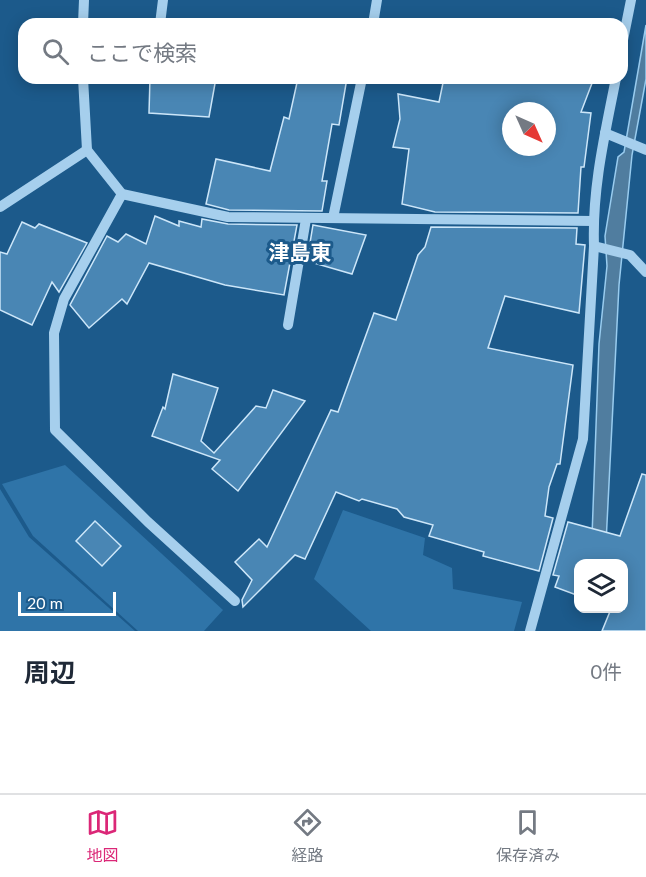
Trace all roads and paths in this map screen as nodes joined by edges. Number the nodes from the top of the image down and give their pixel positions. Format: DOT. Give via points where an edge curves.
graph roads {
  1 [pos="84,0"];
  2 [pos="163,0"];
  3 [pos="378,0"];
  4 [pos="631,0"];
  5 [pos="83,18"];
  6 [pos="161,18"];
  7 [pos="374,18"];
  8 [pos="627,18"];
  9 [pos="83,84"];
  10 [pos="361,84"];
  11 [pos="615,84"];
  12 [pos="605,133"];
  13 [pos="87,150"];
  14 [pos="646,150"];
  15 [pos="122,194"];
  16 [pos="0,207"];
  17 [pos="333,218"];
  18 [pos="306,219"];
  19 [pos="593,221"];
  20 [pos="594,246"];
  21 [pos="646,272"];
  22 [pos="288,325"];
  23 [pos="235,601"];
  24 [pos="530,631"];
  1 -- 5 [label="street"];
  2 -- 6 [label="street"];
  3 -- 7 [label="street"];
  4 -- 8 [label="street"];
  9 -- 13 [label="street"];
  10 -- 17 [label="street"];
  11 -- 12 [label="street"];
  12 -- 14 [label="street"];
  12 -- 19 [label="street"];
  13 -- 15 [label="street"];
  13 -- 16 [label="street"];
  15 -- 18 [label="street" via="228,217"];
  15 -- 23 [label="street" via="64,299 54,333 55,430"];
  17 -- 18 [label="street"];
  17 -- 19 [label="street"];
  18 -- 22 [label="street"];
  19 -- 20 [label="street"];
  20 -- 21 [label="street" via="630,255"];
  20 -- 24 [label="street" via="584,439"];
}
